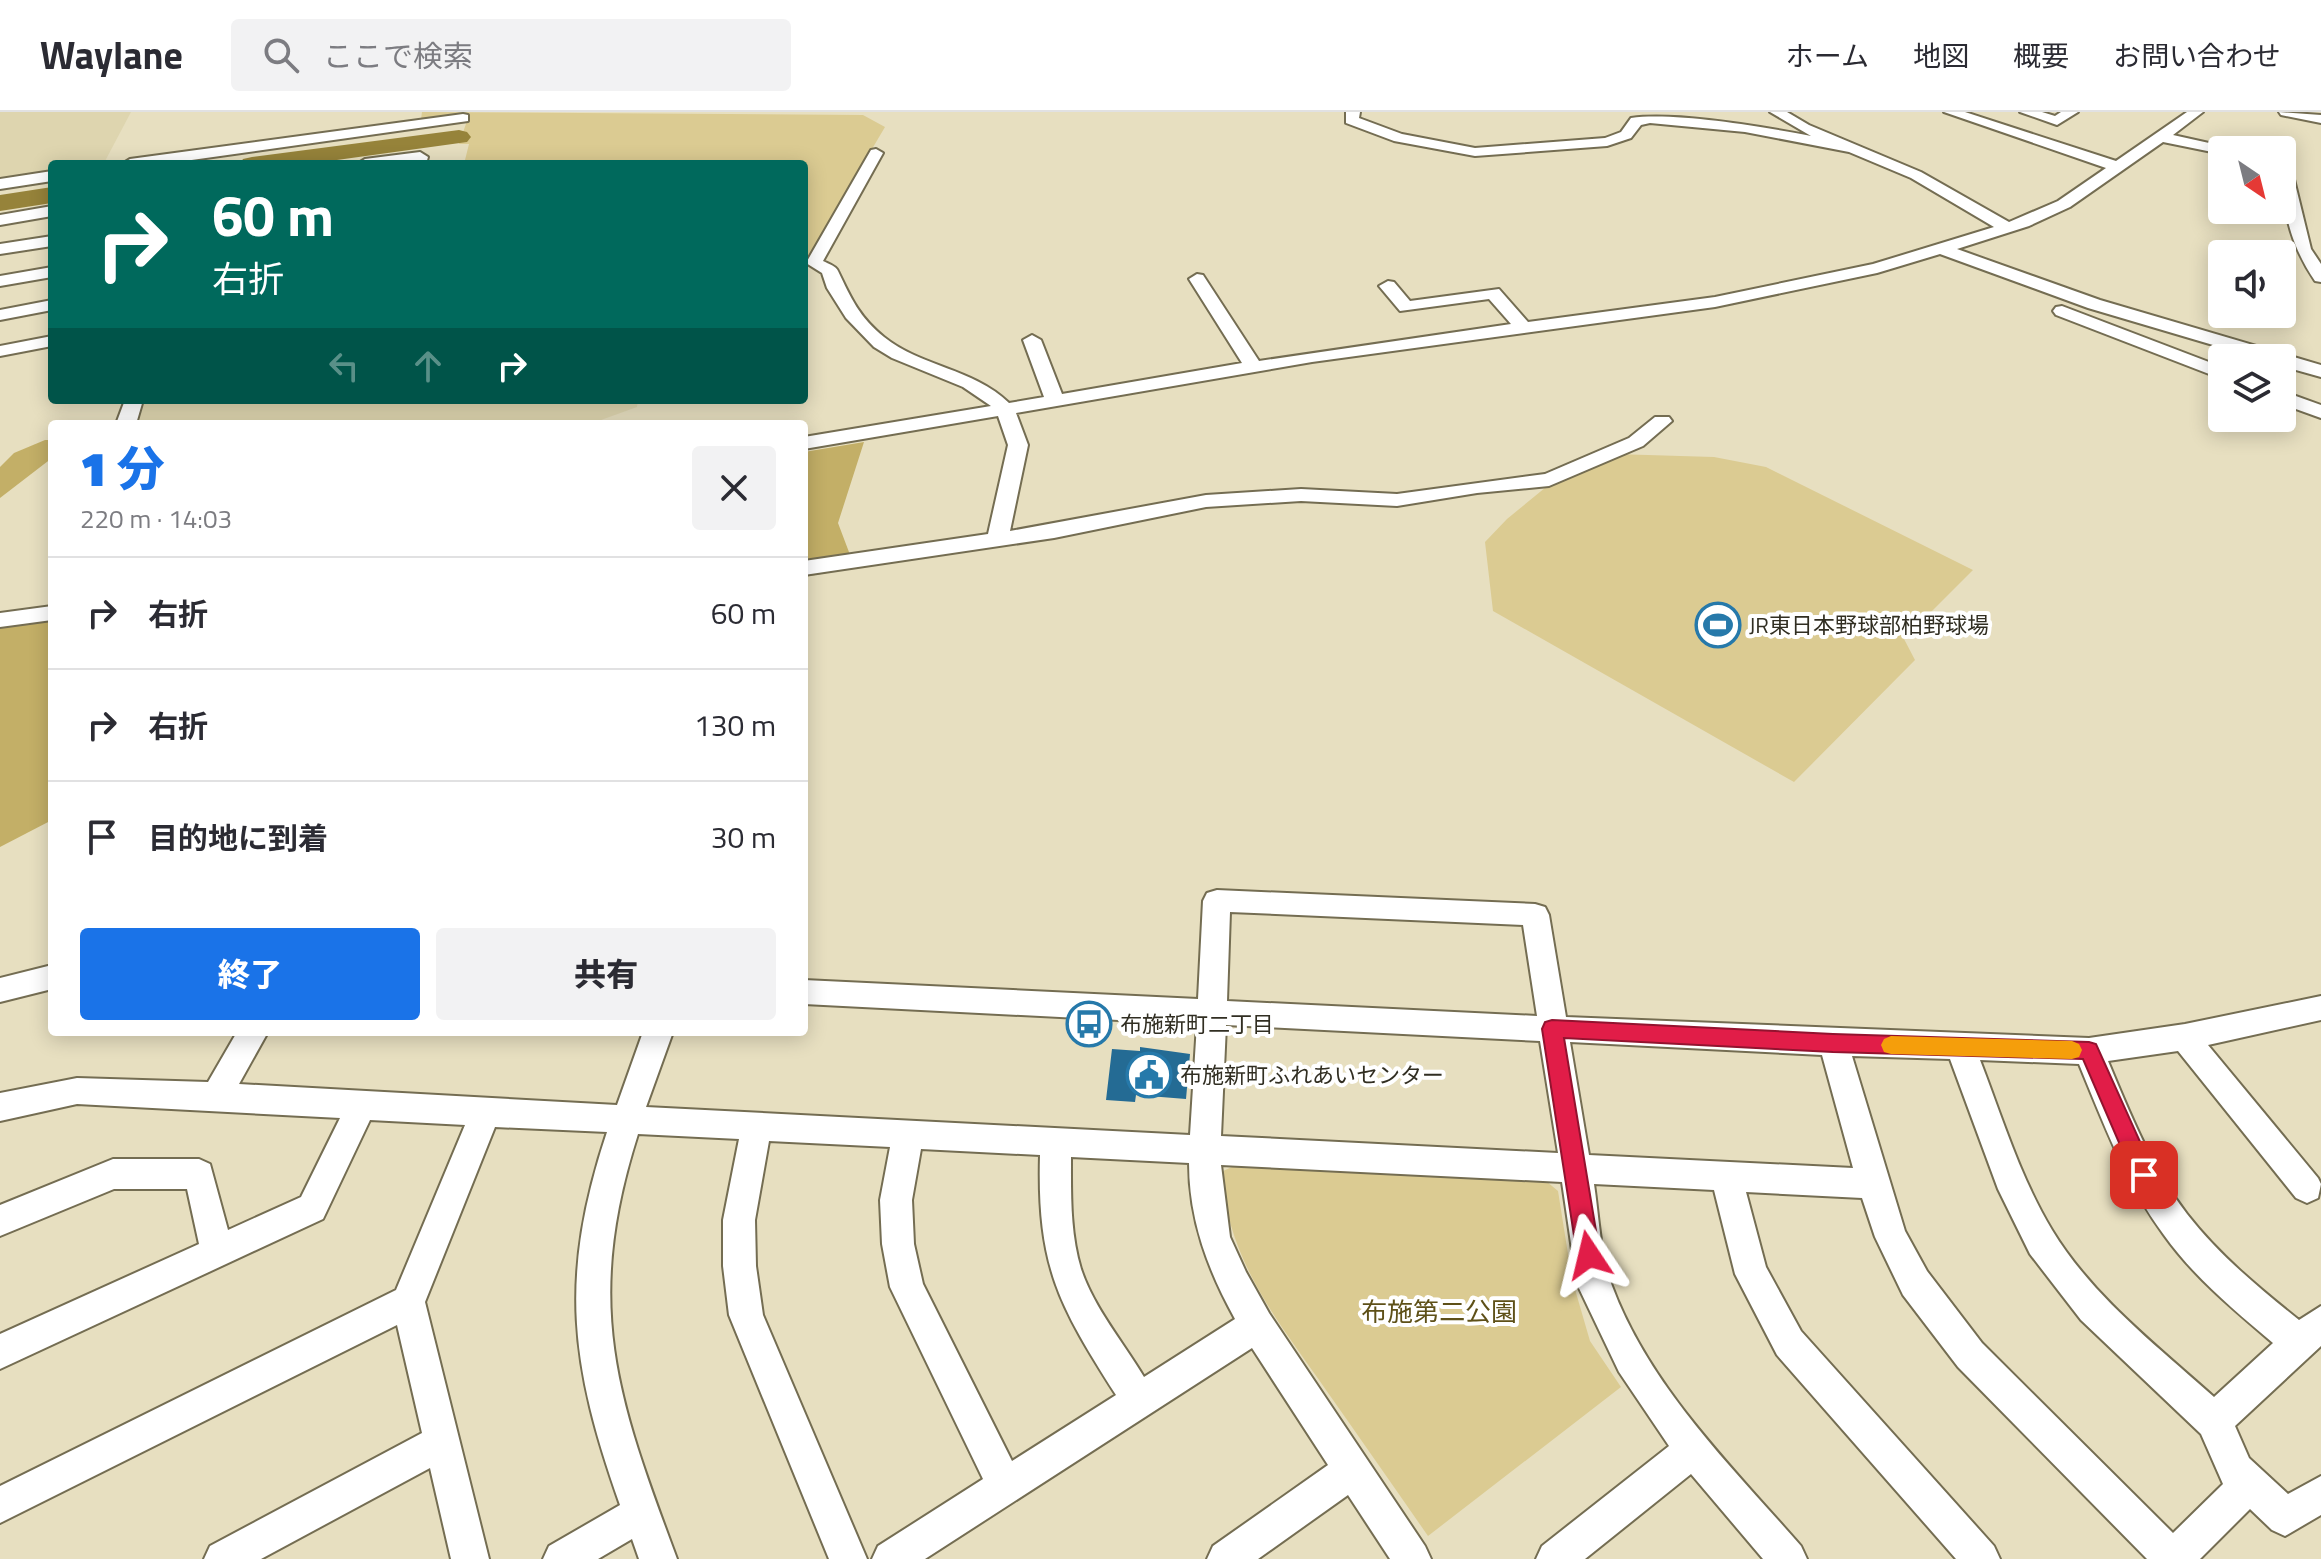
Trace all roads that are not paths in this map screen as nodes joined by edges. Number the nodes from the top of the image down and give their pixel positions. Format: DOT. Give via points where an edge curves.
graph roads {
  1 [pos="1353,112"];
  2 [pos="1777,112"];
  3 [pos="1951,112"];
  4 [pos="2027,112"];
  5 [pos="2071,112"];
  6 [pos="2196,112"];
  7 [pos="2286,112"];
  8 [pos="463,118"];
  9 [pos="2321,119"];
  10 [pos="2162,137"];
  11 [pos="273,143"];
  12 [pos="2208,147"];
  13 [pos="1855,149"];
  14 [pos="876,153"];
  15 [pos="157,160"];
  16 [pos="270,160"];
  17 [pos="396,160"];
  18 [pos="419,160"];
  19 [pos="2120,167"];
  20 [pos="48,177"];
  21 [pos="0,184"];
  22 [pos="48,212"];
  23 [pos="0,220"];
  24 [pos="2296,220"];
  25 [pos="2008,228"];
  26 [pos="48,242"];
  27 [pos="0,249"];
  28 [pos="1942,249"];
  29 [pos="1921,256"];
  30 [pos="48,273"];
  31 [pos="2321,277"];
  32 [pos="1197,279"];
  33 [pos="0,281"];
  34 [pos="1388,286"];
  35 [pos="48,306"];
  36 [pos="0,315"];
  37 [pos="1524,328"];
  38 [pos="1032,340"];
  39 [pos="48,342"];
  40 [pos="2229,344"];
  41 [pos="0,351"];
  42 [pos="2296,364"];
  43 [pos="1253,366"];
  44 [pos="2208,368"];
  45 [pos="2321,371"];
  46 [pos="1056,402"];
  47 [pos="2296,402"];
  48 [pos="1006,410"];
  49 [pos="2321,412"];
  50 [pos="1662,421"];
  51 [pos="808,442"];
  52 [pos="998,539"];
  53 [pos="808,567"];
  54 [pos="48,614"];
  55 [pos="0,620"];
  56 [pos="48,978"];
  57 [pos="0,990"];
  58 [pos="808,992"];
  59 [pos="2321,1008"];
  60 [pos="1212,1011"];
  61 [pos="1552,1029"];
  62 [pos="251,1036"];
  63 [pos="657,1036"];
  64 [pos="2185,1037"];
  65 [pos="1833,1043"];
  66 [pos="1960,1048"];
  67 [pos="2089,1051"];
  68 [pos="216,1096"];
  69 [pos="361,1106"];
  70 [pos="0,1107"];
  71 [pos="486,1111"];
  72 [pos="626,1121"];
  73 [pos="758,1126"];
  74 [pos="908,1134"];
  75 [pos="1056,1142"];
  76 [pos="1205,1150"];
  77 [pos="1574,1169"];
  78 [pos="1727,1177"];
  79 [pos="1873,1184"];
  80 [pos="2316,1192"];
  81 [pos="0,1221"];
  82 [pos="217,1251"];
  83 [pos="408,1302"];
  84 [pos="1257,1325"];
  85 [pos="2311,1334"];
  86 [pos="0,1352"];
  87 [pos="1140,1402"];
  88 [pos="2214,1421"];
  89 [pos="440,1443"];
  90 [pos="1694,1449"];
  91 [pos="2233,1467"];
  92 [pos="1353,1469"];
  93 [pos="1005,1486"];
  94 [pos="2321,1494"];
  95 [pos="0,1505"];
  96 [pos="642,1513"];
  97 [pos="223,1559"];
  98 [pos="470,1559"];
  99 [pos="562,1559"];
  100 [pos="658,1559"];
  101 [pos="848,1559"];
  102 [pos="891,1559"];
  103 [pos="1226,1559"];
  104 [pos="1412,1559"];
  105 [pos="1555,1559"];
  106 [pos="1788,1559"];
  107 [pos="1981,1559"];
  108 [pos="2173,1559"];
  1 -- 13 [label="street" via="1351,120 1399,138 1475,152 1607,142 1626,135 1636,121 1650,119 1745,128"];
  2 -- 13 [label="street"];
  3 -- 19 [label="street"];
  4 -- 5 [label="street" via="2057,121"];
  6 -- 10 [label="street"];
  7 -- 9 [label="street"];
  8 -- 11 [label="street"];
  10 -- 12 [label="street"];
  10 -- 19 [label="street"];
  11 -- 15 [label="street"];
  11 -- 16 [label="street"];
  13 -- 25 [label="street" via="1916,175"];
  14 -- 48 [label="street" via="814,263 830,271 853,319 896,353 992,394"];
  17 -- 18 [label="street"];
  19 -- 25 [label="street" via="2064,204"];
  20 -- 21 [label="street"];
  22 -- 23 [label="street"];
  24 -- 31 [label="street" via="2303,249"];
  25 -- 28 [label="street"];
  26 -- 27 [label="street"];
  28 -- 29 [label="street"];
  28 -- 40 [label="street" via="2094,304"];
  29 -- 37 [label="street" via="1715,302"];
  29 -- 44 [label="street"];
  30 -- 33 [label="street"];
  32 -- 43 [label="street"];
  34 -- 37 [label="street" via="1406,307 1493,293"];
  35 -- 36 [label="street"];
  37 -- 43 [label="street"];
  38 -- 46 [label="street"];
  39 -- 41 [label="street"];
  42 -- 45 [label="street"];
  43 -- 46 [label="street"];
  46 -- 48 [label="street"];
  47 -- 49 [label="street"];
  48 -- 51 [label="street"];
  48 -- 52 [label="street" via="1018,445"];
  50 -- 52 [label="street" via="1636,442 1549,480 1397,500 1229,498"];
  52 -- 53 [label="street"];
  54 -- 55 [label="street"];
  56 -- 57 [label="street"];
  58 -- 60 [label="street"];
  59 -- 64 [label="street"];
  60 -- 61 [label="street"];
  60 -- 61 [label="street" via="1217,901 1535,915"];
  60 -- 76 [label="street"];
  61 -- 65 [label="street"];
  61 -- 77 [label="street"];
  62 -- 68 [label="street"];
  63 -- 72 [label="street"];
  64 -- 67 [label="street"];
  64 -- 80 [label="street"];
  65 -- 66 [label="street"];
  65 -- 79 [label="street"];
  66 -- 67 [label="street"];
  66 -- 88 [label="street" via="2030,1221 2056,1264 2100,1317"];
  67 -- 85 [label="street" via="2129,1146 2164,1207 2240,1293"];
  68 -- 69 [label="street"];
  68 -- 70 [label="street" via="77,1091"];
  69 -- 71 [label="street"];
  69 -- 82 [label="street" via="312,1208"];
  71 -- 72 [label="street"];
  71 -- 83 [label="street"];
  72 -- 73 [label="street"];
  72 -- 96 [label="street" via="596,1241 594,1347"];
  73 -- 74 [label="street"];
  73 -- 101 [label="street" via="739,1207 739,1280 746,1315"];
  74 -- 75 [label="street"];
  74 -- 93 [label="street" via="896,1200 907,1287"];
  75 -- 76 [label="street"];
  75 -- 87 [label="street" via="1054,1213 1064,1267"];
  76 -- 77 [label="street"];
  76 -- 84 [label="street" via="1214,1237"];
  77 -- 78 [label="street"];
  77 -- 90 [label="street" via="1594,1284 1609,1325"];
  78 -- 79 [label="street"];
  78 -- 107 [label="street" via="1752,1274 1789,1343"];
  79 -- 108 [label="street" via="1891,1237 1945,1324"];
  81 -- 82 [label="street" via="113,1174 199,1174"];
  82 -- 86 [label="street"];
  83 -- 89 [label="street"];
  83 -- 95 [label="street"];
  84 -- 87 [label="street"];
  84 -- 92 [label="street"];
  85 -- 88 [label="street"];
  87 -- 93 [label="street"];
  88 -- 91 [label="street"];
  89 -- 97 [label="street"];
  89 -- 98 [label="street"];
  90 -- 105 [label="street"];
  90 -- 106 [label="street"];
  91 -- 94 [label="street" via="2285,1517"];
  91 -- 108 [label="street" via="2244,1489"];
  92 -- 103 [label="street"];
  92 -- 104 [label="street"];
  93 -- 102 [label="street"];
  96 -- 99 [label="street"];
  96 -- 100 [label="street"];
}
